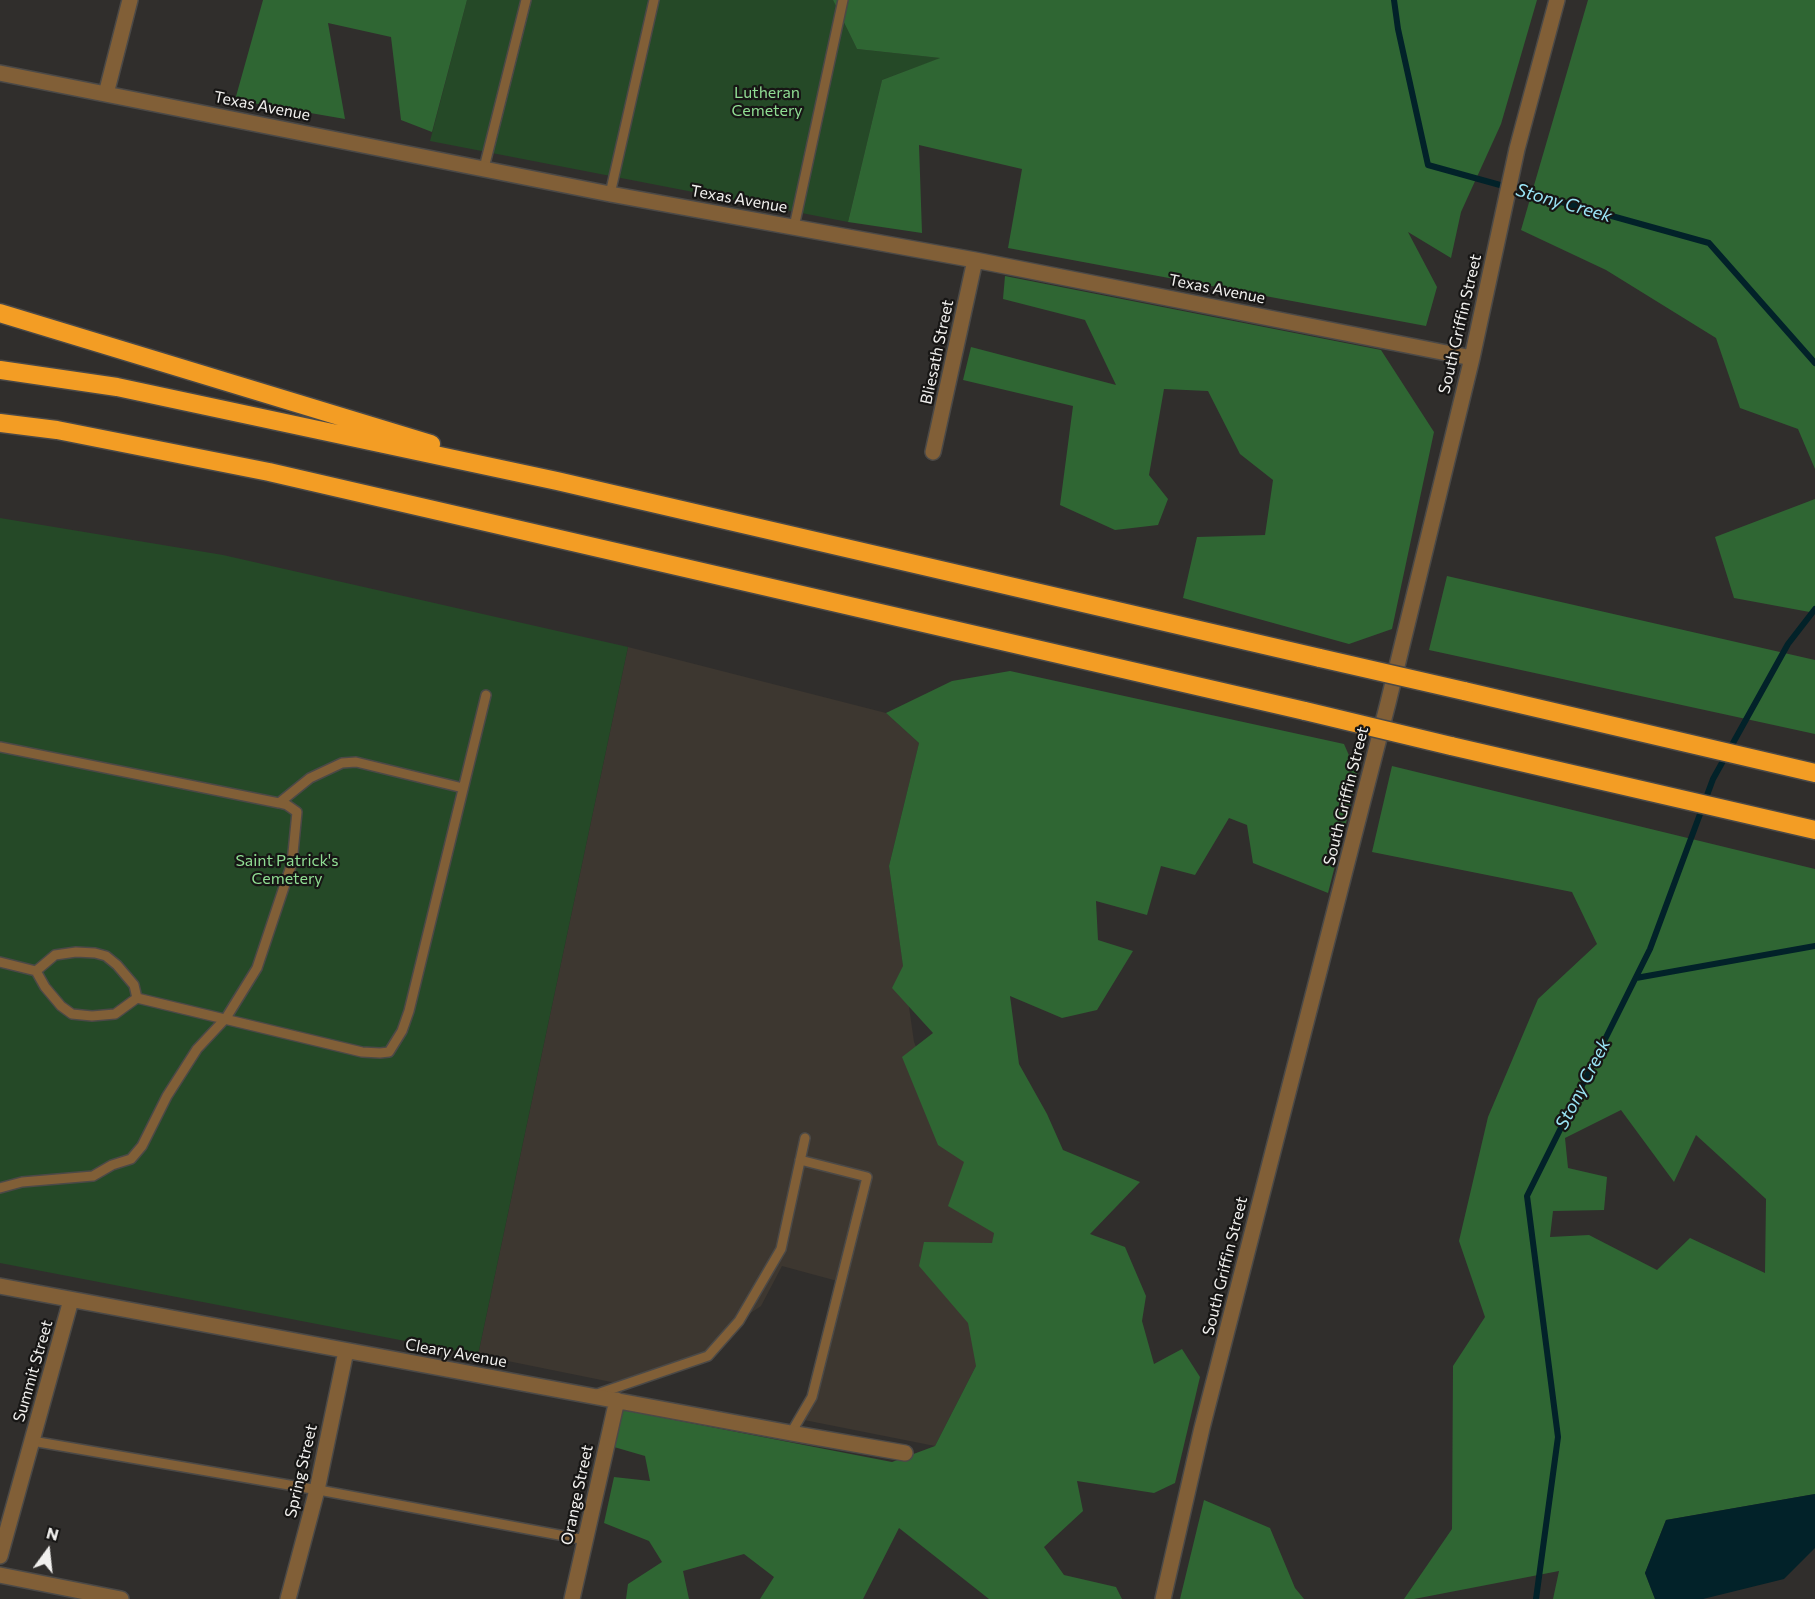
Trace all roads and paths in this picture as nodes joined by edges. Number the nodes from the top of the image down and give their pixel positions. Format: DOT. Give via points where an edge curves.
graph roads {
  1 [pos="130,0"];
  2 [pos="526,0"];
  3 [pos="654,0"];
  4 [pos="843,0"];
  5 [pos="1557,0"];
  6 [pos="0,73"];
  7 [pos="106,94"];
  8 [pos="484,168"];
  9 [pos="610,194"];
  10 [pos="794,227"];
  11 [pos="975,260"];
  12 [pos="0,313"];
  13 [pos="1472,358"];
  14 [pos="0,370"];
  15 [pos="0,423"];
  16 [pos="933,452"];
  17 [pos="557,481"];
  18 [pos="486,695"];
  19 [pos="0,747"];
  20 [pos="1815,773"];
  21 [pos="464,789"];
  22 [pos="279,803"];
  23 [pos="1815,830"];
  24 [pos="0,962"];
  25 [pos="36,971"];
  26 [pos="137,998"];
  27 [pos="226,1018"];
  28 [pos="805,1138"];
  29 [pos="800,1160"];
  30 [pos="0,1188"];
  31 [pos="0,1286"];
  32 [pos="71,1300"];
  33 [pos="346,1351"];
  34 [pos="593,1396"];
  35 [pos="617,1400"];
  36 [pos="791,1433"];
  37 [pos="32,1441"];
  38 [pos="905,1453"];
  39 [pos="317,1490"];
  40 [pos="586,1540"];
  41 [pos="0,1557"];
  42 [pos="0,1575"];
  43 [pos="121,1599"];
  44 [pos="288,1599"];
  45 [pos="572,1599"];
  46 [pos="1163,1599"];
  1 -- 7 [label="street"];
  2 -- 8 [label="lane"];
  3 -- 9 [label="lane"];
  4 -- 10 [label="lane"];
  5 -- 13 [label="street, South Griffin Street" via="1511,175"];
  6 -- 7 [label="street, Texas Avenue"];
  7 -- 8 [label="street, Texas Avenue"];
  8 -- 9 [label="street, Texas Avenue"];
  9 -- 10 [label="street, Texas Avenue"];
  10 -- 11 [label="street, Texas Avenue"];
  11 -- 13 [label="street, Texas Avenue"];
  11 -- 16 [label="street, Bliesath Street"];
  12 -- 17 [label="highway"];
  13 -- 46 [label="street, South Griffin Street" via="1202,1428"];
  14 -- 17 [label="highway" via="117,387"];
  15 -- 23 [label="highway, bridge" via="57,430 268,472"];
  17 -- 20 [label="highway, bridge"];
  18 -- 21 [label="lane"];
  19 -- 22 [label="lane"];
  21 -- 22 [label="lane" via="356,762 342,762 310,778"];
  21 -- 27 [label="lane" via="409,1011 389,1052 362,1052"];
  22 -- 27 [label="lane" via="297,812 292,863 257,968"];
  24 -- 25 [label="lane"];
  25 -- 26 [label="lane" via="45,987 72,1014 115,1014"];
  25 -- 26 [label="lane" via="55,955 95,953 117,965 134,985"];
  26 -- 27 [label="lane"];
  27 -- 30 [label="lane" via="197,1048 131,1159 93,1176 22,1182"];
  28 -- 29 [label="lane"];
  29 -- 34 [label="lane" via="781,1249 739,1321 708,1356"];
  29 -- 36 [label="lane" via="867,1177 812,1397"];
  31 -- 32 [label="street, Cleary Avenue"];
  32 -- 33 [label="street, Cleary Avenue"];
  32 -- 37 [label="street, Summit Street"];
  33 -- 34 [label="street, Cleary Avenue"];
  33 -- 39 [label="street, Spring Street"];
  34 -- 35 [label="street, Cleary Avenue"];
  35 -- 36 [label="street, Cleary Avenue"];
  35 -- 40 [label="street, Orange Street"];
  36 -- 38 [label="street, Cleary Avenue"];
  37 -- 39 [label="lane"];
  37 -- 41 [label="street, Summit Street"];
  39 -- 40 [label="lane"];
  39 -- 44 [label="street, Spring Street"];
  40 -- 45 [label="street, Orange Street"];
  42 -- 43 [label="street"];
}
